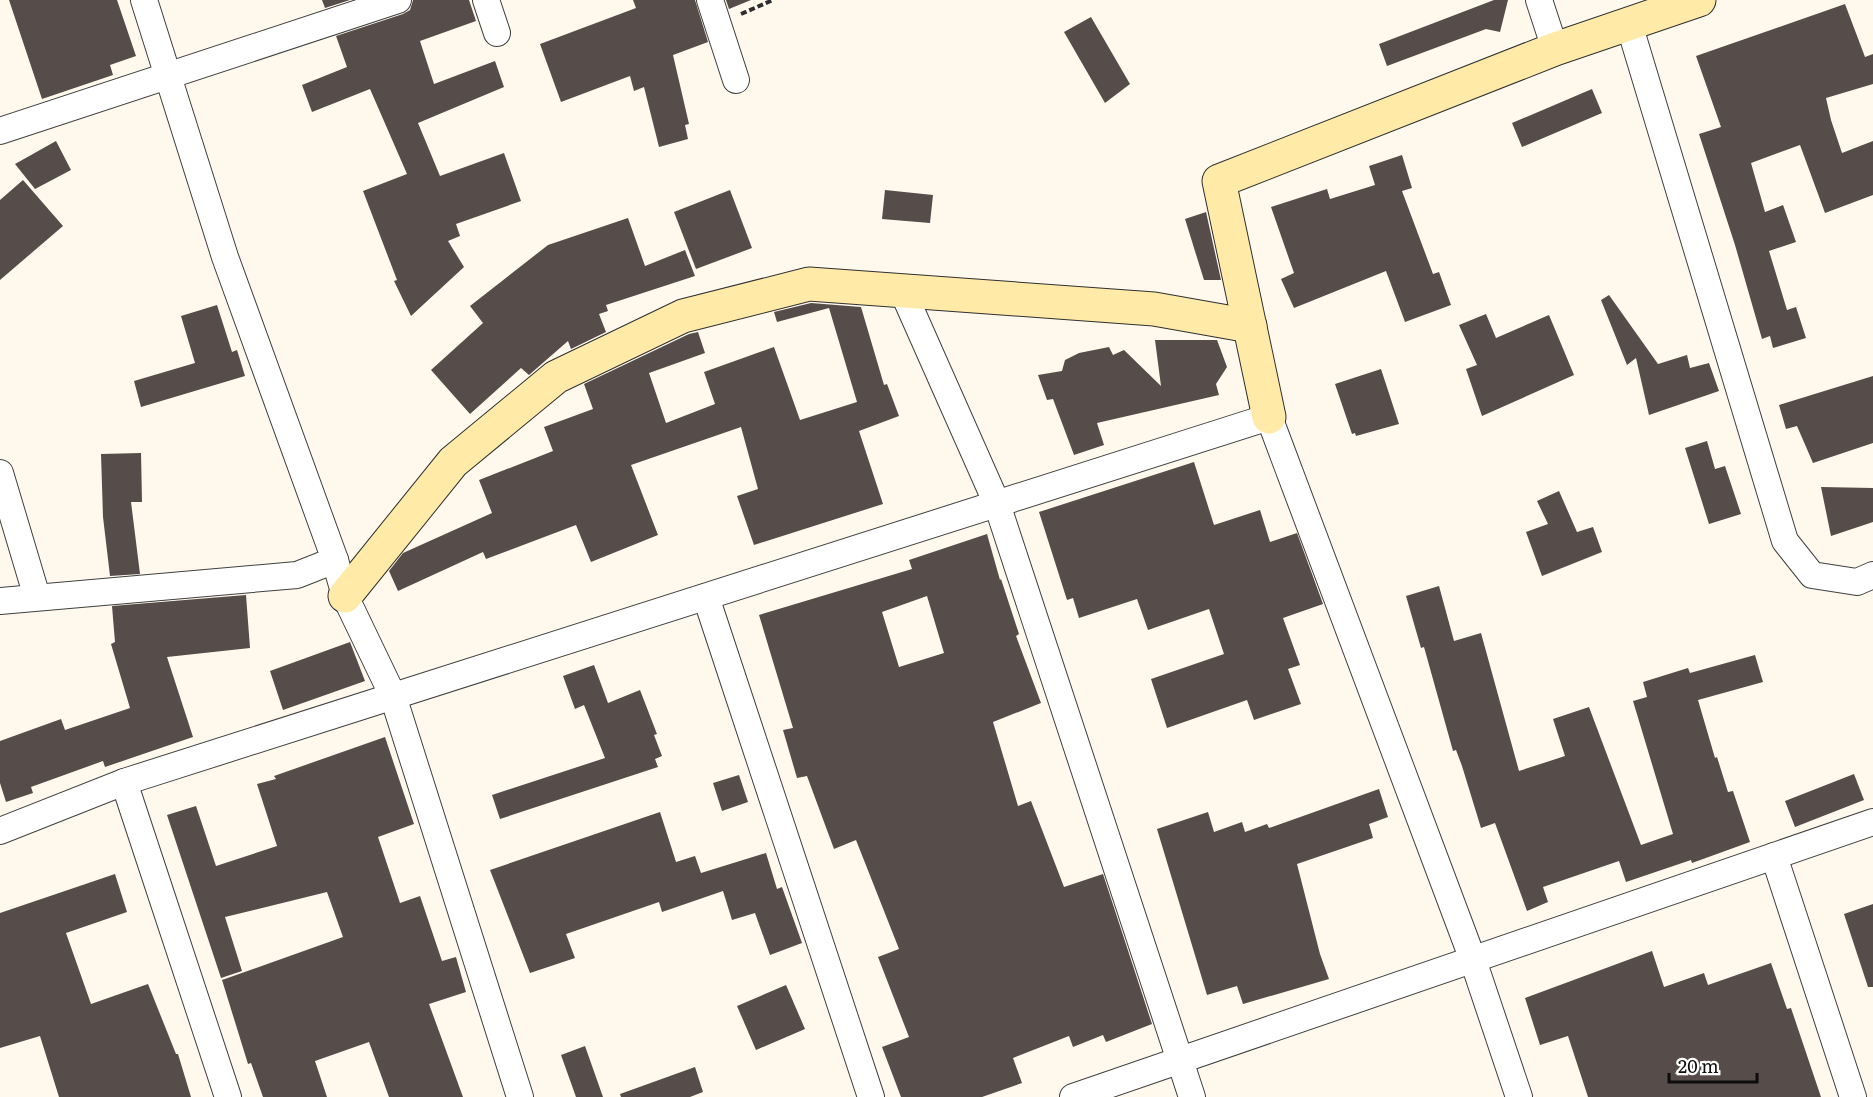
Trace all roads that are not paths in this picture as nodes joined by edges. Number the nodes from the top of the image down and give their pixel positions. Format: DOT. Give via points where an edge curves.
graph roads {
  1 [pos="144,0"];
  2 [pos="398,0"];
  3 [pos="486,0"];
  4 [pos="710,0"];
  5 [pos="1539,0"];
  6 [pos="1699,0"];
  7 [pos="1629,24"];
  8 [pos="497,33"];
  9 [pos="1555,49"];
  10 [pos="168,76"];
  11 [pos="736,80"];
  12 [pos="0,131"];
  13 [pos="903,292"];
  14 [pos="1250,326"];
  15 [pos="1269,417"];
  16 [pos="0,473"];
  17 [pos="997,504"];
  18 [pos="335,560"];
  19 [pos="1873,575"];
  20 [pos="345,596"];
  21 [pos="37,597"];
  22 [pos="706,597"];
  23 [pos="0,601"];
  24 [pos="393,696"];
  25 [pos="124,782"];
  26 [pos="1873,822"];
  27 [pos="0,831"];
  28 [pos="1774,856"];
  29 [pos="1473,960"];
  30 [pos="1180,1060"];
  31 [pos="228,1097"];
  32 [pos="520,1097"];
  33 [pos="871,1097"];
  34 [pos="1073,1097"];
  35 [pos="1192,1097"];
  36 [pos="1519,1097"];
  37 [pos="1853,1097"];
  1 -- 10 [label="street"];
  2 -- 10 [label="street"];
  3 -- 8 [label="street"];
  4 -- 11 [label="street"];
  5 -- 9 [label="street"];
  6 -- 7 [label="street"];
  7 -- 9 [label="street"];
  7 -- 19 [label="street" via="1785,541 1812,575 1857,582"];
  9 -- 14 [label="street" via="1219,181"];
  10 -- 12 [label="street"];
  10 -- 18 [label="street" via="225,257"];
  13 -- 14 [label="street" via="1154,309"];
  13 -- 17 [label="street"];
  13 -- 20 [label="street" via="808,284 683,316 556,377 453,462"];
  14 -- 15 [label="street"];
  15 -- 17 [label="street"];
  15 -- 29 [label="street"];
  16 -- 21 [label="street"];
  17 -- 22 [label="street"];
  17 -- 30 [label="street"];
  18 -- 20 [label="street"];
  18 -- 21 [label="street" via="297,575"];
  20 -- 24 [label="street"];
  21 -- 23 [label="street"];
  22 -- 24 [label="street"];
  22 -- 33 [label="street"];
  24 -- 25 [label="street"];
  24 -- 32 [label="street"];
  25 -- 27 [label="street"];
  25 -- 31 [label="street"];
  26 -- 28 [label="street"];
  28 -- 29 [label="street"];
  28 -- 37 [label="street"];
  29 -- 30 [label="street"];
  29 -- 36 [label="street"];
  30 -- 34 [label="street"];
  30 -- 35 [label="street"];
}
